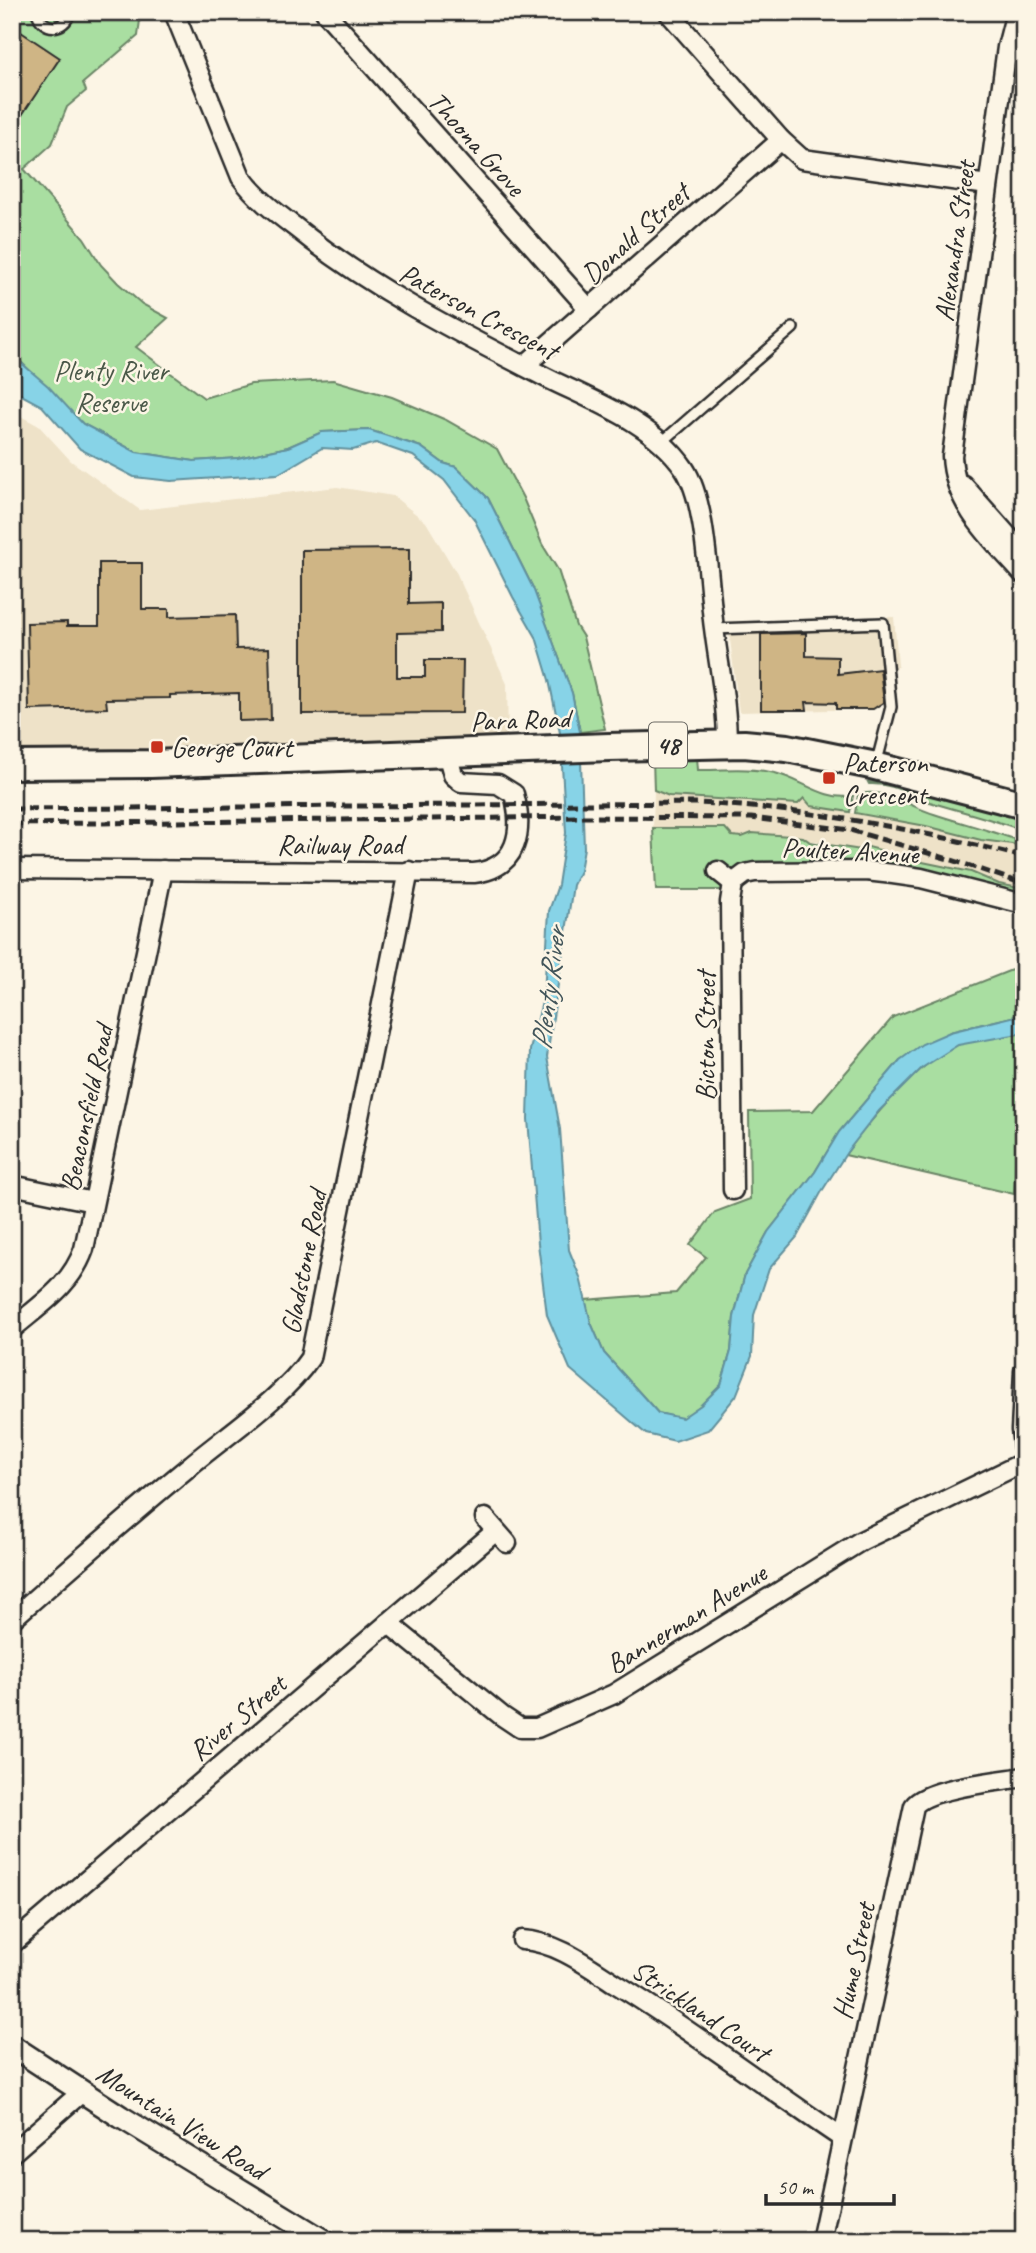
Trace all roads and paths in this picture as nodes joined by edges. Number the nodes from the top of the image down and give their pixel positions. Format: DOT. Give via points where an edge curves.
graph roads {
  1 [pos="37,12"];
  2 [pos="70,12"];
  3 [pos="174,12"];
  4 [pos="325,12"];
  5 [pos="668,12"];
  6 [pos="1016,12"];
  7 [pos="781,139"];
  8 [pos="988,186"];
  9 [pos="589,309"];
  10 [pos="793,328"];
  11 [pos="524,366"];
  12 [pos="661,443"];
  13 [pos="956,477"];
  14 [pos="1024,554"];
  15 [pos="1024,575"];
  16 [pos="714,629"];
  17 [pos="727,744"];
  18 [pos="447,753"];
  19 [pos="12,765"];
  20 [pos="875,766"];
  21 [pos="1024,805"];
  22 [pos="12,869"];
  23 [pos="163,870"];
  24 [pos="409,871"];
  25 [pos="726,877"];
  26 [pos="1024,904"];
  27 [pos="12,1185"];
  28 [pos="733,1190"];
  29 [pos="93,1202"];
  30 [pos="12,1329"];
  31 [pos="1024,1371"];
  32 [pos="1024,1454"];
  33 [pos="1024,1462"];
  34 [pos="496,1531"];
  35 [pos="12,1619"];
  36 [pos="388,1623"];
  37 [pos="1024,1777"];
  38 [pos="522,1940"];
  39 [pos="12,1944"];
  40 [pos="12,2046"];
  41 [pos="82,2091"];
  42 [pos="842,2138"];
  43 [pos="12,2153"];
  44 [pos="322,2240"];
  45 [pos="821,2241"];
  1 -- 2 [label="lane" via="41,22 56,27 66,22"];
  3 -- 11 [label="street, Paterson Crescent" via="230,153 250,189 353,271"];
  4 -- 9 [label="street, Thoona Grove"];
  5 -- 7 [label="street"];
  6 -- 8 [label="street, Alexandra Street"];
  7 -- 8 [label="street" via="807,160"];
  7 -- 9 [label="street, Donald Street"];
  8 -- 13 [label="street, Alexandra Street" via="953,442"];
  9 -- 11 [label="street, Donald Street"];
  10 -- 12 [label="lane"];
  11 -- 12 [label="street, Paterson Crescent" via="629,419"];
  12 -- 16 [label="street, Paterson Crescent" via="683,468 700,510"];
  13 -- 14 [label="street"];
  13 -- 15 [label="street, Alexandra Street" via="973,517"];
  16 -- 17 [label="street, Paterson Crescent"];
  16 -- 20 [label="lane" via="883,623 891,707"];
  17 -- 18 [label="main road, Para Road / 48"];
  17 -- 20 [label="main road, Para Road / 48" via="787,748"];
  18 -- 19 [label="main road, Para Road / 48"];
  18 -- 24 [label="street, Railway Road" via="453,775 461,782 498,784 513,794 517,828 512,852 504,862 481,872"];
  20 -- 21 [label="main road, Para Road / 48"];
  22 -- 23 [label="street, Railway Road"];
  23 -- 24 [label="street, Railway Road"];
  23 -- 29 [label="street, Beaconsfield Road"];
  24 -- 35 [label="street, Gladstone Road" via="310,1358 270,1400"];
  25 -- 26 [label="street, Poulter Avenue" via="755,872 866,872 921,878"];
  25 -- 28 [label="street, Bicton Street"];
  27 -- 29 [label="street"];
  29 -- 30 [label="street, Beaconsfield Road" via="74,1273"];
  31 -- 32 [label="street"];
  33 -- 36 [label="street, Bannerman Avenue" via="882,1529 614,1694 537,1728 520,1728 502,1716"];
  34 -- 36 [label="street, River Street"];
  36 -- 39 [label="street, River Street"];
  37 -- 42 [label="street, Hume Street" via="937,1792 922,1797 914,1806"];
  38 -- 42 [label="street, Strickland Court" via="560,1950 656,2008"];
  40 -- 41 [label="street, Mountain View Road"];
  41 -- 43 [label="street"];
  41 -- 44 [label="street, Mountain View Road"];
  42 -- 45 [label="street, Hume Street"];
}
